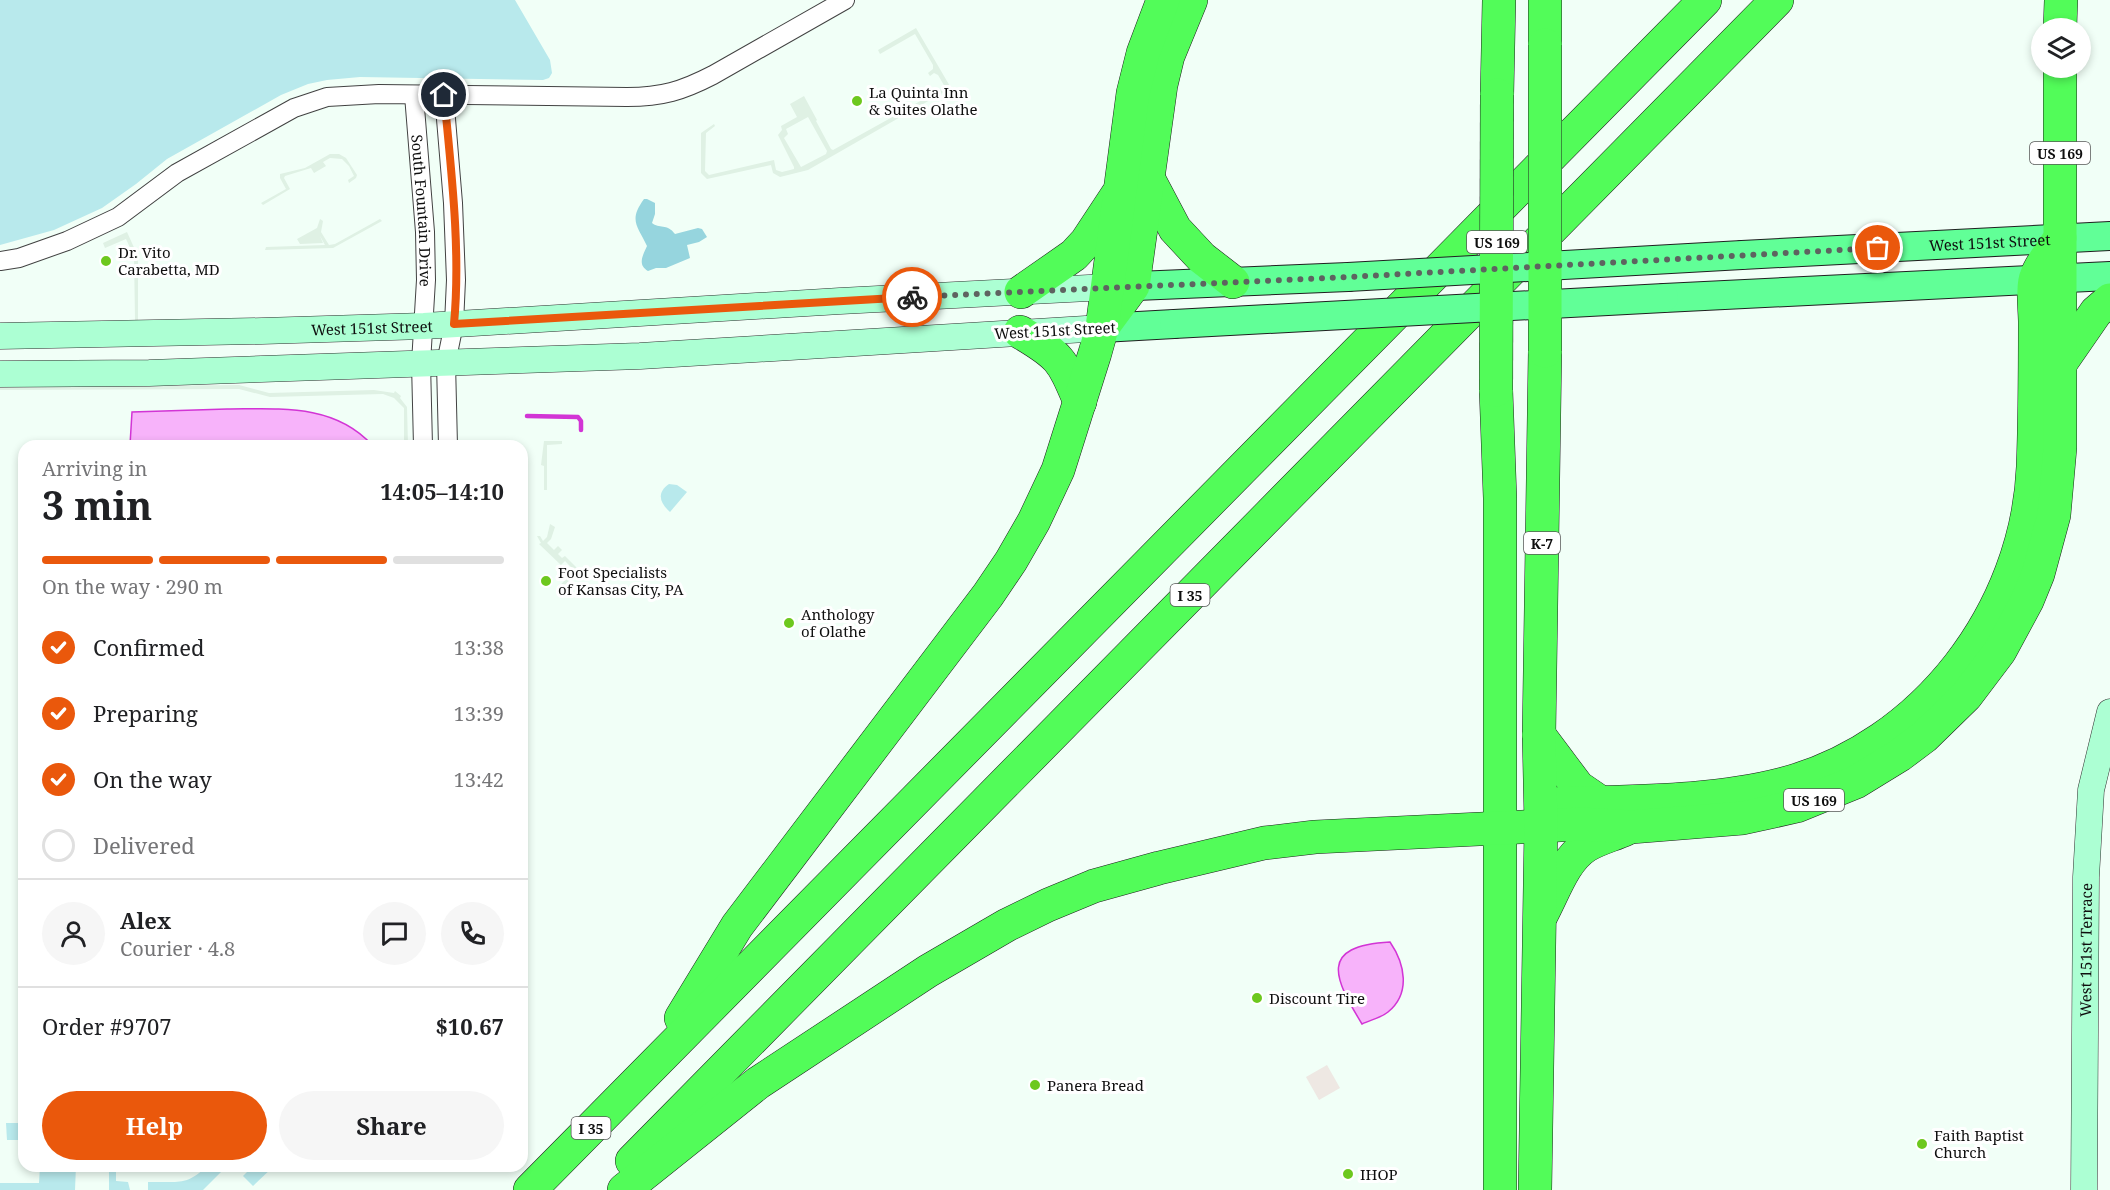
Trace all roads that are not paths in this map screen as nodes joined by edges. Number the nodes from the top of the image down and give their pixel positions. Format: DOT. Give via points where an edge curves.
graph roads {
  1 [pos="845,0"];
  2 [pos="1163,0"];
  3 [pos="1191,0"];
  4 [pos="1499,0"];
  5 [pos="1545,0"];
  6 [pos="1705,0"];
  7 [pos="1777,0"];
  8 [pos="2061,0"];
  9 [pos="2060,18"];
  10 [pos="2060,78"];
  11 [pos="414,95"];
  12 [pos="444,95"];
  13 [pos="1134,182"];
  14 [pos="2110,236"];
  15 [pos="2060,238"];
  16 [pos="0,261"];
  17 [pos="2110,276"];
  18 [pos="2047,278"];
  19 [pos="1233,282"];
  20 [pos="1120,286"];
  21 [pos="1021,292"];
  22 [pos="2110,300"];
  23 [pos="454,324"];
  24 [pos="424,326"];
  25 [pos="1102,328"];
  26 [pos="1020,332"];
  27 [pos="0,336"];
  28 [pos="434,363"];
  29 [pos="2060,364"];
  30 [pos="0,374"];
  31 [pos="1080,402"];
  32 [pos="424,440"];
  33 [pos="447,440"];
  34 [pos="2110,712"];
  35 [pos="1539,735"];
  36 [pos="1600,802"];
  37 [pos="1541,815"];
  38 [pos="1500,828"];
  39 [pos="1630,828"];
  40 [pos="1539,920"];
  41 [pos="652,1065"];
  42 [pos="530,1190"];
  43 [pos="603,1190"];
  44 [pos="624,1190"];
  45 [pos="1500,1190"];
  46 [pos="1535,1190"];
  47 [pos="2084,1190"];
  1 -- 12 [label="street" via="691,87 666,95"];
  2 -- 13 [label="highway" via="1143,52 1133,93"];
  3 -- 13 [label="highway" via="1168,56"];
  4 -- 38 [label="highway, US 169, bridge" via="1496,390 1500,498"];
  5 -- 35 [label="highway, K-7, bridge"];
  6 -- 41 [label="highway, I 35"];
  7 -- 43 [label="highway, I 35"];
  8 -- 9 [label="highway"];
  10 -- 15 [label="highway, US 169"];
  11 -- 12 [label="street"];
  11 -- 16 [label="street" via="350,94 312,100 177,173 110,221 41,251"];
  11 -- 24 [label="street, South Fountain Drive" via="425,232"];
  12 -- 23 [label="street, South Fountain Drive" via="453,203"];
  13 -- 19 [label="highway" via="1203,258"];
  13 -- 20 [label="highway"];
  13 -- 21 [label="highway" via="1074,255"];
  14 -- 15 [label="main road, West 151st Street"];
  15 -- 18 [label="highway"];
  15 -- 19 [label="main road, West 151st Street, bridge"];
  17 -- 18 [label="main road, West 151st Street"];
  18 -- 25 [label="main road, West 151st Street, bridge"];
  18 -- 29 [label="highway, US 169"];
  18 -- 36 [label="highway" via="2027,517 2003,592 1959,666 1913,714 1859,751 1824,769 1751,791"];
  19 -- 20 [label="main road, West 151st Street"];
  20 -- 21 [label="main road, West 151st Street"];
  20 -- 25 [label="highway"];
  21 -- 23 [label="main road, West 151st Street"];
  22 -- 29 [label="highway" via="2096,312"];
  23 -- 24 [label="main road, West 151st Street"];
  23 -- 28 [label="street, South Fountain Drive"];
  24 -- 27 [label="main road, West 151st Street"];
  24 -- 28 [label="street, South Fountain Drive"];
  25 -- 26 [label="main road, West 151st Street"];
  25 -- 31 [label="highway"];
  26 -- 28 [label="main road, West 151st Street" via="640,356"];
  26 -- 31 [label="highway" via="1063,364"];
  28 -- 30 [label="main road, West 151st Street"];
  28 -- 32 [label="street"];
  28 -- 33 [label="street"];
  29 -- 39 [label="highway, US 169" via="2058,486 2047,545 2015,627 1946,718 1900,755 1825,796 1743,818"];
  31 -- 41 [label="highway" via="1058,470 1011,561 737,926"];
  34 -- 47 [label="main road, West 151st Terrace" via="2091,790 2086,877"];
  35 -- 36 [label="highway" via="1578,787"];
  35 -- 37 [label="highway, K-7"];
  36 -- 37 [label="highway"];
  37 -- 38 [label="highway"];
  37 -- 39 [label="highway"];
  37 -- 40 [label="highway, K-7"];
  38 -- 44 [label="highway" via="1264,843 1094,886 1048,905 969,946 758,1083"];
  38 -- 45 [label="highway, US 169"];
  39 -- 40 [label="highway, US 169" via="1586,846 1574,857"];
  40 -- 46 [label="highway, US 169"];
  41 -- 42 [label="highway, I 35"];
}
